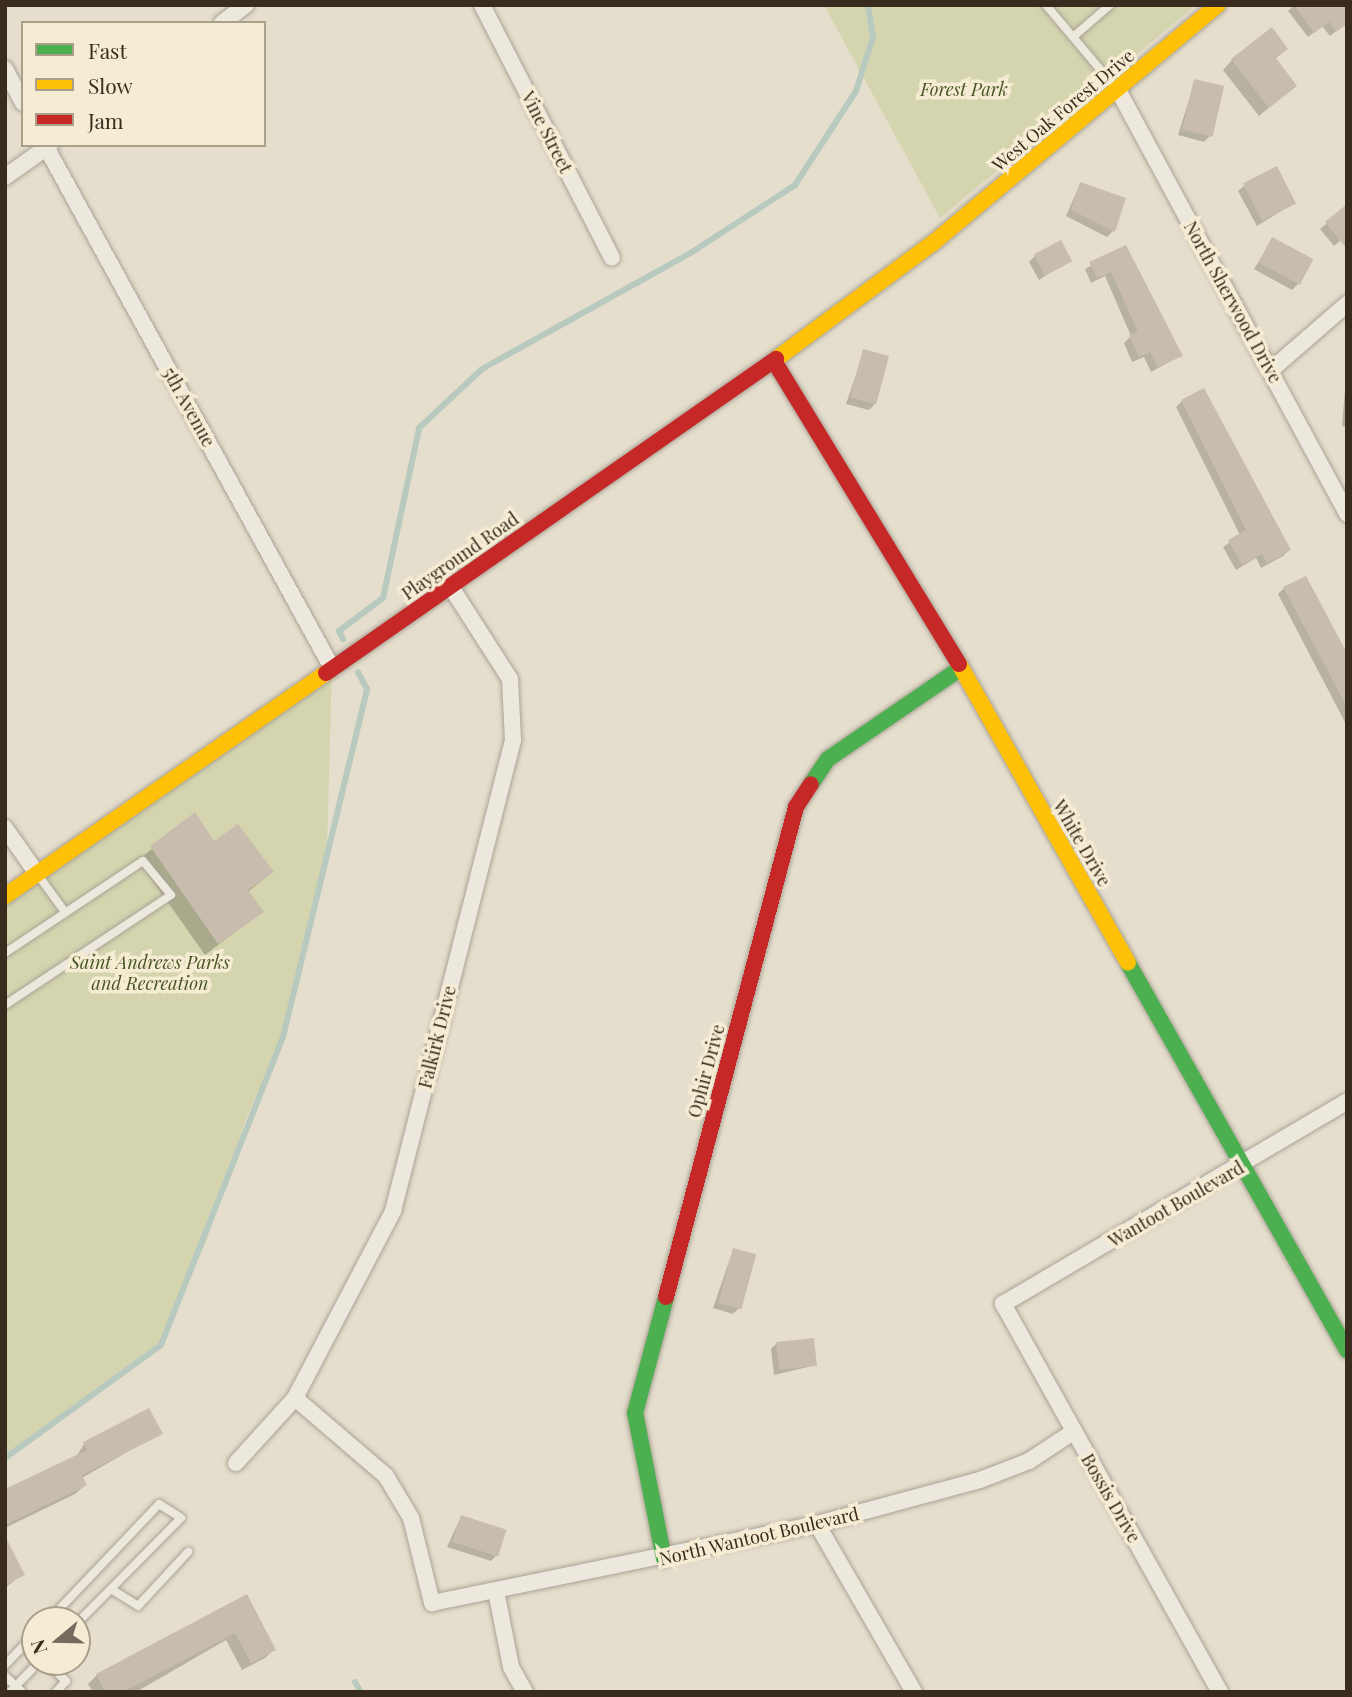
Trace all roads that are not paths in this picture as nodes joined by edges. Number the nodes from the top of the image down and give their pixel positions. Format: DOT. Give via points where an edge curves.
graph roads {
  1 [pos="246,5"];
  2 [pos="482,5"];
  3 [pos="1046,5"];
  4 [pos="1110,5"];
  5 [pos="1218,5"];
  6 [pos="225,21"];
  7 [pos="1073,37"];
  8 [pos="5,69"];
  9 [pos="1118,90"];
  10 [pos="21,99"];
  11 [pos="46,147"];
  12 [pos="48,147"];
  13 [pos="5,177"];
  14 [pos="933,243"];
  15 [pos="612,258"];
  16 [pos="1347,304"];
  17 [pos="774,361"];
  18 [pos="1270,369"];
  19 [pos="1347,514"];
  20 [pos="451,587"];
  21 [pos="332,668"];
  22 [pos="961,668"];
  23 [pos="5,828"];
  24 [pos="38,875"];
  25 [pos="5,896"];
  26 [pos="65,912"];
  27 [pos="5,953"];
  28 [pos="5,1005"];
  29 [pos="1347,1101"];
  30 [pos="1244,1165"];
  31 [pos="1003,1304"];
  32 [pos="1347,1350"];
  33 [pos="295,1398"];
  34 [pos="1073,1432"];
  35 [pos="236,1463"];
  36 [pos="817,1524"];
  37 [pos="188,1552"];
  38 [pos="664,1559"];
  39 [pos="111,1589"];
  40 [pos="496,1591"];
  41 [pos="62,1606"];
  42 [pos="91,1609"];
  43 [pos="21,1648"];
  44 [pos="5,1665"];
  45 [pos="5,1676"];
  46 [pos="28,1676"];
  47 [pos="61,1676"];
  48 [pos="16,1690"];
  49 [pos="56,1692"];
  50 [pos="524,1692"];
  51 [pos="914,1692"];
  52 [pos="1220,1692"];
  1 -- 6 [label="street"];
  2 -- 15 [label="street, Vine Street"];
  3 -- 7 [label="lane"];
  4 -- 7 [label="lane"];
  5 -- 9 [label="street, West Oak Forest Drive"];
  7 -- 9 [label="lane"];
  8 -- 10 [label="street"];
  9 -- 14 [label="street, West Oak Forest Drive"];
  9 -- 18 [label="street, North Sherwood Drive"];
  11 -- 13 [label="street"];
  12 -- 21 [label="street, 5th Avenue"];
  14 -- 17 [label="street, Playground Road"];
  16 -- 18 [label="street"];
  17 -- 20 [label="street, Playground Road"];
  17 -- 22 [label="street, White Drive"];
  18 -- 19 [label="street, North Sherwood Drive"];
  20 -- 21 [label="street, Playground Road"];
  20 -- 33 [label="street, Falkirk Drive" via="510,679 513,740 393,1211"];
  21 -- 24 [label="street, Playground Road"];
  22 -- 30 [label="street, White Drive"];
  22 -- 38 [label="street, Ophir Drive" via="828,759 796,807 635,1413"];
  23 -- 24 [label="street"];
  24 -- 25 [label="street, Playground Road"];
  24 -- 26 [label="lane"];
  26 -- 27 [label="lane"];
  26 -- 28 [label="lane" via="143,861 171,895"];
  29 -- 30 [label="street, Wantoot Boulevard"];
  30 -- 31 [label="street, Wantoot Boulevard"];
  30 -- 32 [label="street, White Drive"];
  31 -- 34 [label="street, Bossis Drive"];
  33 -- 35 [label="street, Falkirk Drive"];
  33 -- 40 [label="street, North Wantoot Boulevard" via="386,1476 411,1518 432,1602"];
  34 -- 36 [label="street, North Wantoot Boulevard" via="1029,1461 980,1480"];
  34 -- 52 [label="street, Bossis Drive"];
  36 -- 38 [label="street, North Wantoot Boulevard"];
  36 -- 51 [label="street"];
  37 -- 39 [label="lane" via="138,1606"];
  38 -- 40 [label="street, North Wantoot Boulevard"];
  39 -- 41 [label="lane" via="181,1518 159,1504"];
  39 -- 42 [label="lane"];
  40 -- 50 [label="street" via="511,1667"];
  43 -- 44 [label="lane"];
  45 -- 48 [label="lane"];
  46 -- 48 [label="lane"];
  47 -- 49 [label="lane" via="66,1681"];
}
